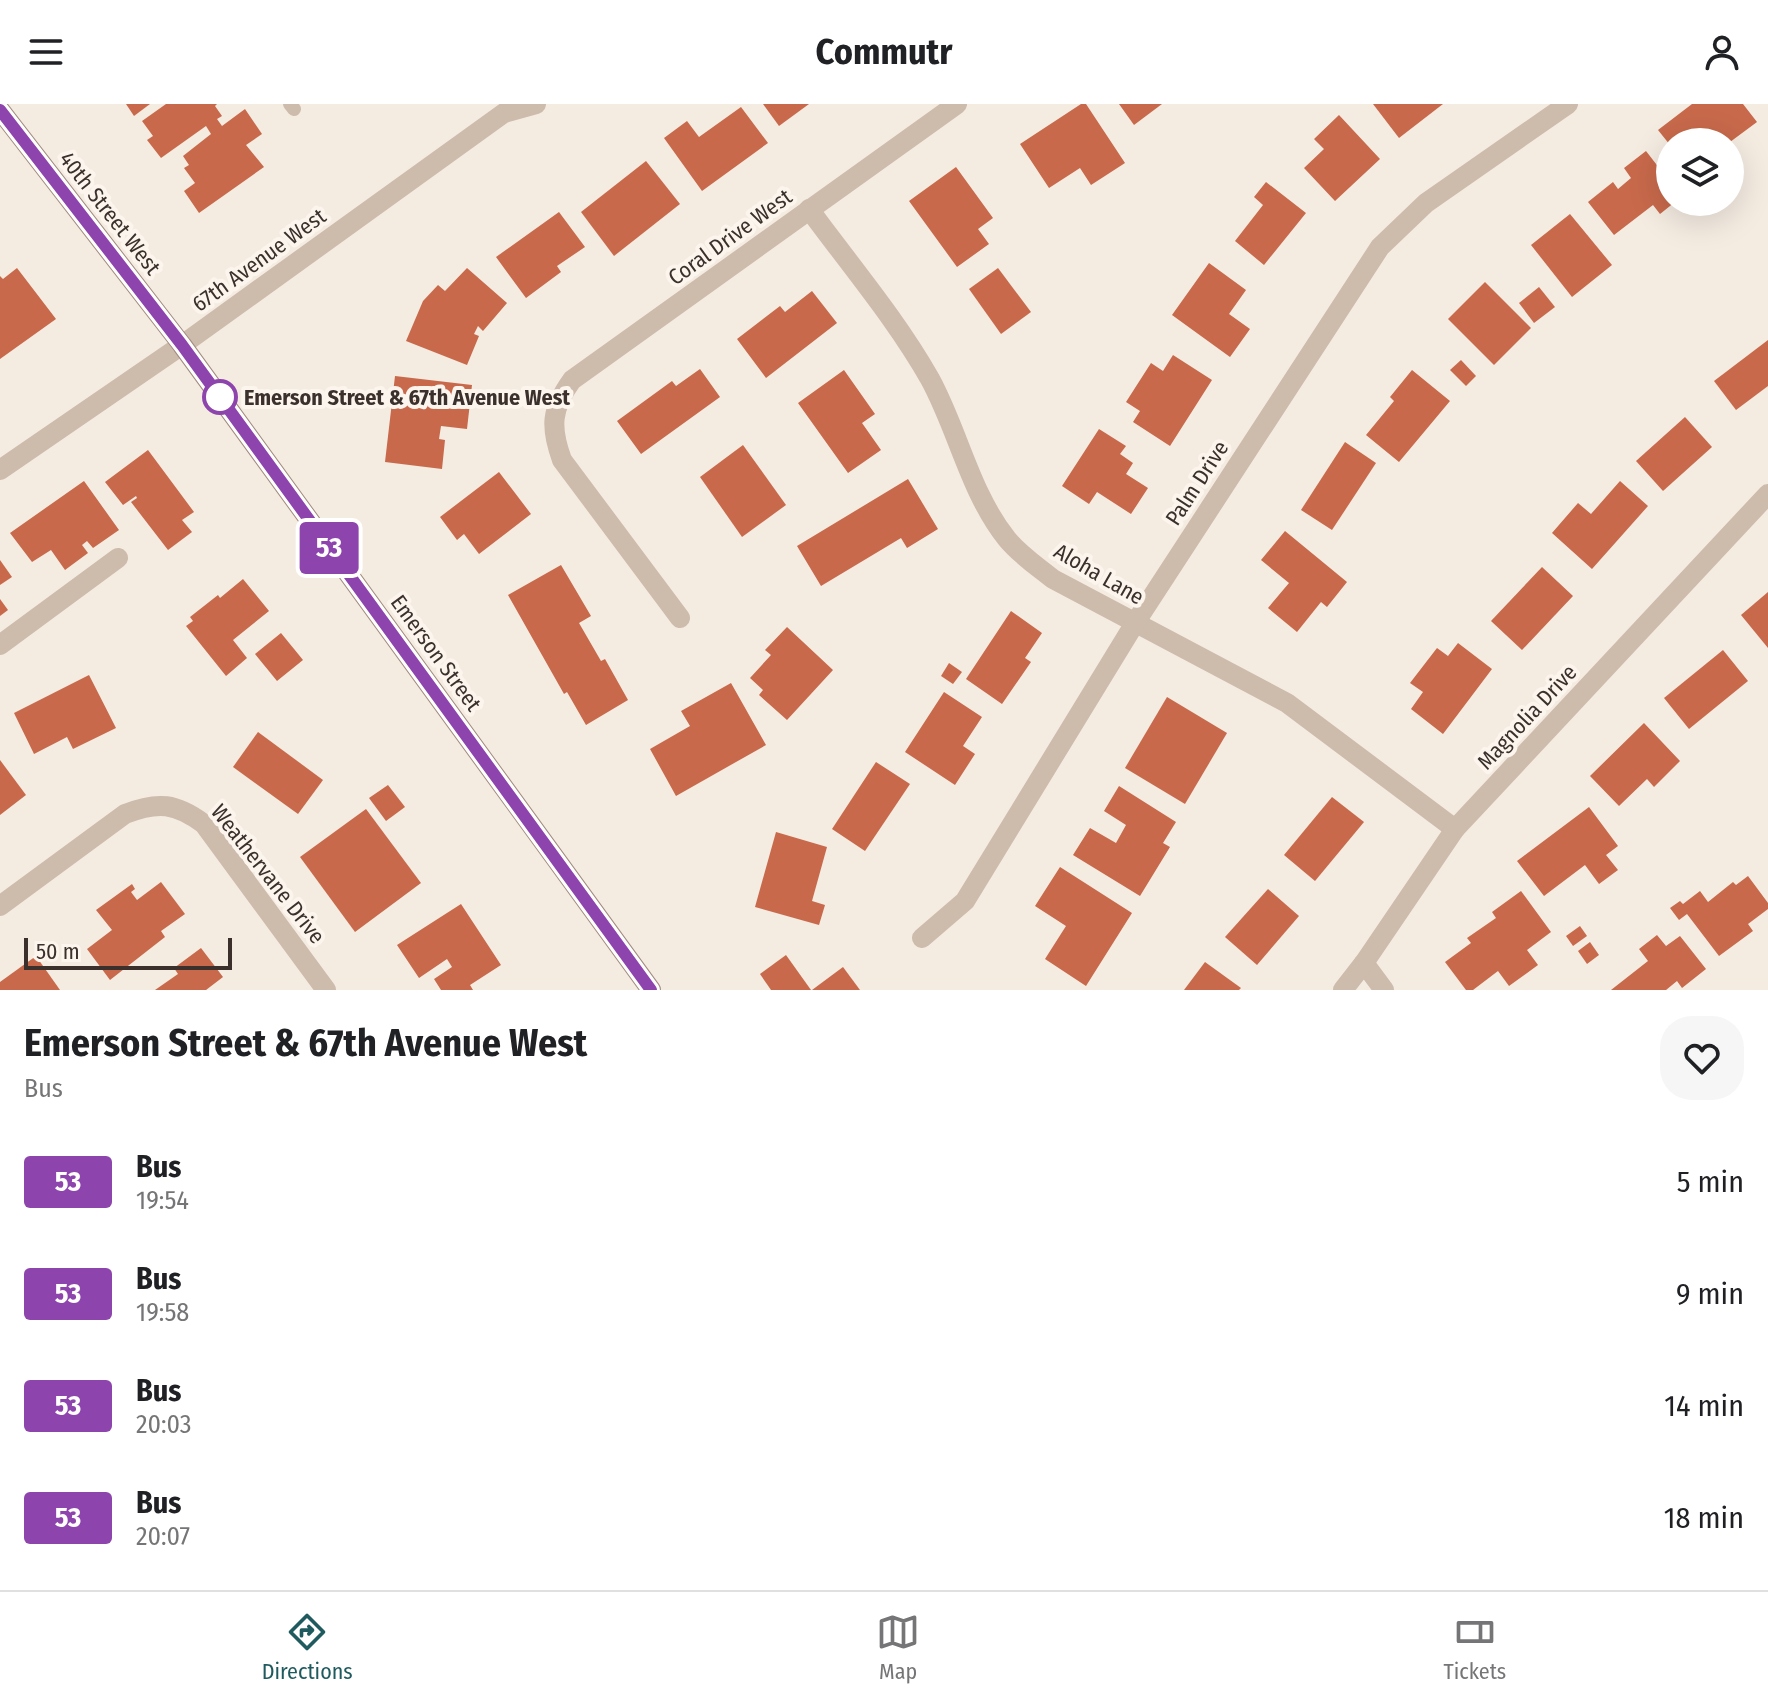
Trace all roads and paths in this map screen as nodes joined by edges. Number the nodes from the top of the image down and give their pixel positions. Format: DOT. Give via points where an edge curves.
graph roads {
  1 [pos="536,104"];
  2 [pos="957,104"];
  3 [pos="1568,104"];
  4 [pos="506,109"];
  5 [pos="0,110"];
  6 [pos="809,209"];
  7 [pos="182,345"];
  8 [pos="0,470"];
  9 [pos="1768,494"];
  10 [pos="118,558"];
  11 [pos="680,618"];
  12 [pos="1135,623"];
  13 [pos="0,645"];
  14 [pos="1455,829"];
  15 [pos="0,906"];
  16 [pos="922,938"];
  17 [pos="1364,963"];
  18 [pos="326,990"];
  19 [pos="651,990"];
  20 [pos="1343,990"];
  21 [pos="1384,990"];
  1 -- 4 [label="street, 67th Avenue West"];
  2 -- 6 [label="street, Coral Drive West"];
  3 -- 12 [label="street, Palm Drive" via="1426,203 1380,247"];
  4 -- 7 [label="street, 67th Avenue West"];
  5 -- 7 [label="main road, 40th Street West"];
  6 -- 11 [label="street, Coral Drive West" via="572,380 553,418 562,460"];
  6 -- 12 [label="street, Aloha Lane" via="931,381 990,514 1008,539 1053,579"];
  7 -- 8 [label="street, 67th Avenue West"];
  7 -- 19 [label="main road, Emerson Street"];
  9 -- 14 [label="street, Magnolia Drive"];
  10 -- 13 [label="street"];
  12 -- 14 [label="street, Aloha Lane" via="1287,703"];
  12 -- 16 [label="street, Palm Drive" via="965,901"];
  14 -- 17 [label="street, Magnolia Drive"];
  15 -- 18 [label="street, Weathervane Drive" via="125,814 167,805 204,824"];
  17 -- 20 [label="street, Magnolia Drive"];
  17 -- 21 [label="street"];
}
